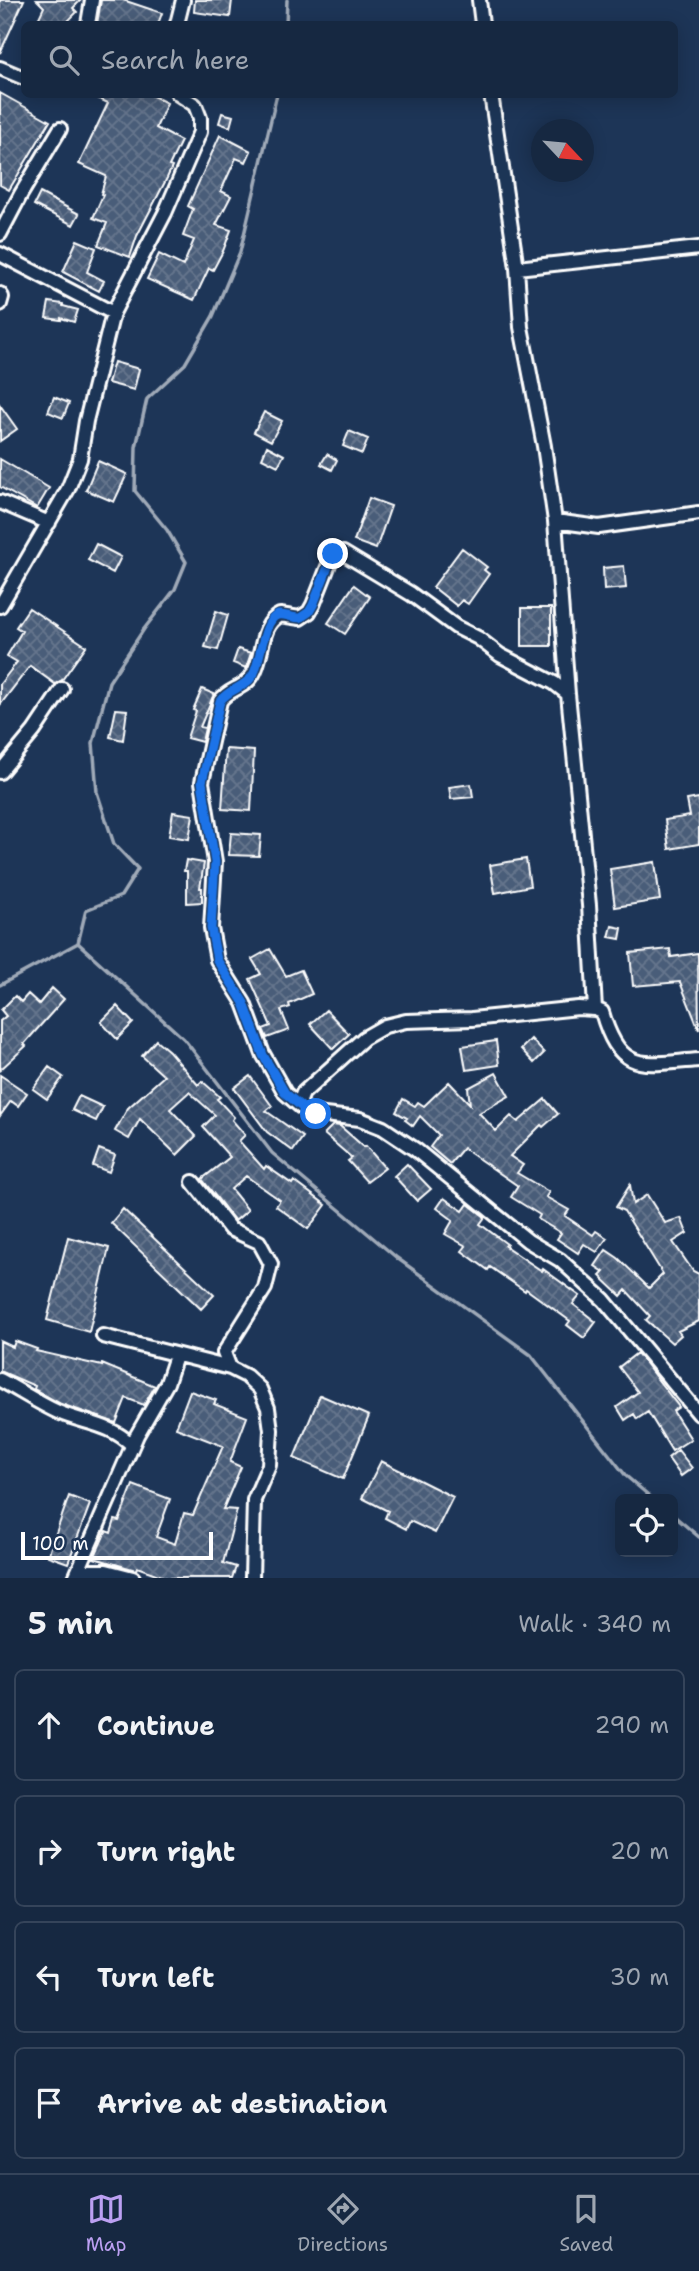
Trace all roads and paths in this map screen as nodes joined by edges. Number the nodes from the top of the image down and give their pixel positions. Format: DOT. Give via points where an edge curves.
graph roads {
  1 [pos="92,0"];
  2 [pos="183,0"];
  3 [pos="479,0"];
  4 [pos="88,21"];
  5 [pos="178,21"];
  6 [pos="482,21"];
  7 [pos="0,68"];
  8 [pos="21,77"];
  9 [pos="184,98"];
  10 [pos="492,98"];
  11 [pos="60,129"];
  12 [pos="0,234"];
  13 [pos="699,247"];
  14 [pos="0,254"];
  15 [pos="517,268"];
  16 [pos="0,294"];
  17 [pos="0,304"];
  18 [pos="113,313"];
  19 [pos="0,502"];
  20 [pos="699,513"];
  21 [pos="555,521"];
  22 [pos="49,523"];
  23 [pos="0,606"];
  24 [pos="62,689"];
  25 [pos="568,694"];
  26 [pos="0,772"];
  27 [pos="595,1009"];
  28 [pos="699,1060"];
  29 [pos="301,1107"];
  30 [pos="193,1182"];
  31 [pos="103,1336"];
  32 [pos="176,1356"];
  33 [pos="230,1368"];
  34 [pos="0,1380"];
  35 [pos="699,1414"];
  36 [pos="132,1445"];
  37 [pos="76,1574"];
  38 [pos="133,1578"];
  39 [pos="253,1578"];
  1 -- 4 [label="street"];
  2 -- 5 [label="street"];
  3 -- 6 [label="street"];
  7 -- 8 [label="street"];
  9 -- 18 [label="street" via="195,105 200,132 165,213"];
  10 -- 15 [label="street"];
  11 -- 12 [label="street"];
  13 -- 15 [label="street"];
  14 -- 18 [label="street"];
  15 -- 21 [label="street" via="521,327"];
  16 -- 17 [label="street"];
  18 -- 22 [label="street" via="80,459"];
  19 -- 22 [label="street"];
  20 -- 21 [label="street" via="599,527"];
  21 -- 25 [label="street"];
  22 -- 23 [label="street"];
  24 -- 26 [label="street"];
  25 -- 27 [label="street"];
  25 -- 29 [label="street" via="342,553 333,554 309,612 300,618 280,615 267,625 254,674 220,701 202,782 215,862 211,928 217,960 244,1003 263,1055 285,1093"];
  27 -- 28 [label="street" via="601,1012 618,1052 626,1058 652,1063"];
  27 -- 29 [label="street" via="385,1026 364,1038 303,1093"];
  29 -- 35 [label="street" via="383,1128 559,1260 604,1300"];
  30 -- 33 [label="street" via="230,1229 259,1242 271,1264 265,1288 224,1353"];
  31 -- 32 [label="street"];
  32 -- 33 [label="street"];
  32 -- 36 [label="street" via="162,1393"];
  33 -- 39 [label="street" via="260,1389 271,1430 268,1465 254,1500"];
  34 -- 36 [label="street" via="57,1411 108,1427"];
  36 -- 37 [label="street"];
  37 -- 38 [label="street" via="107,1571"];
}
